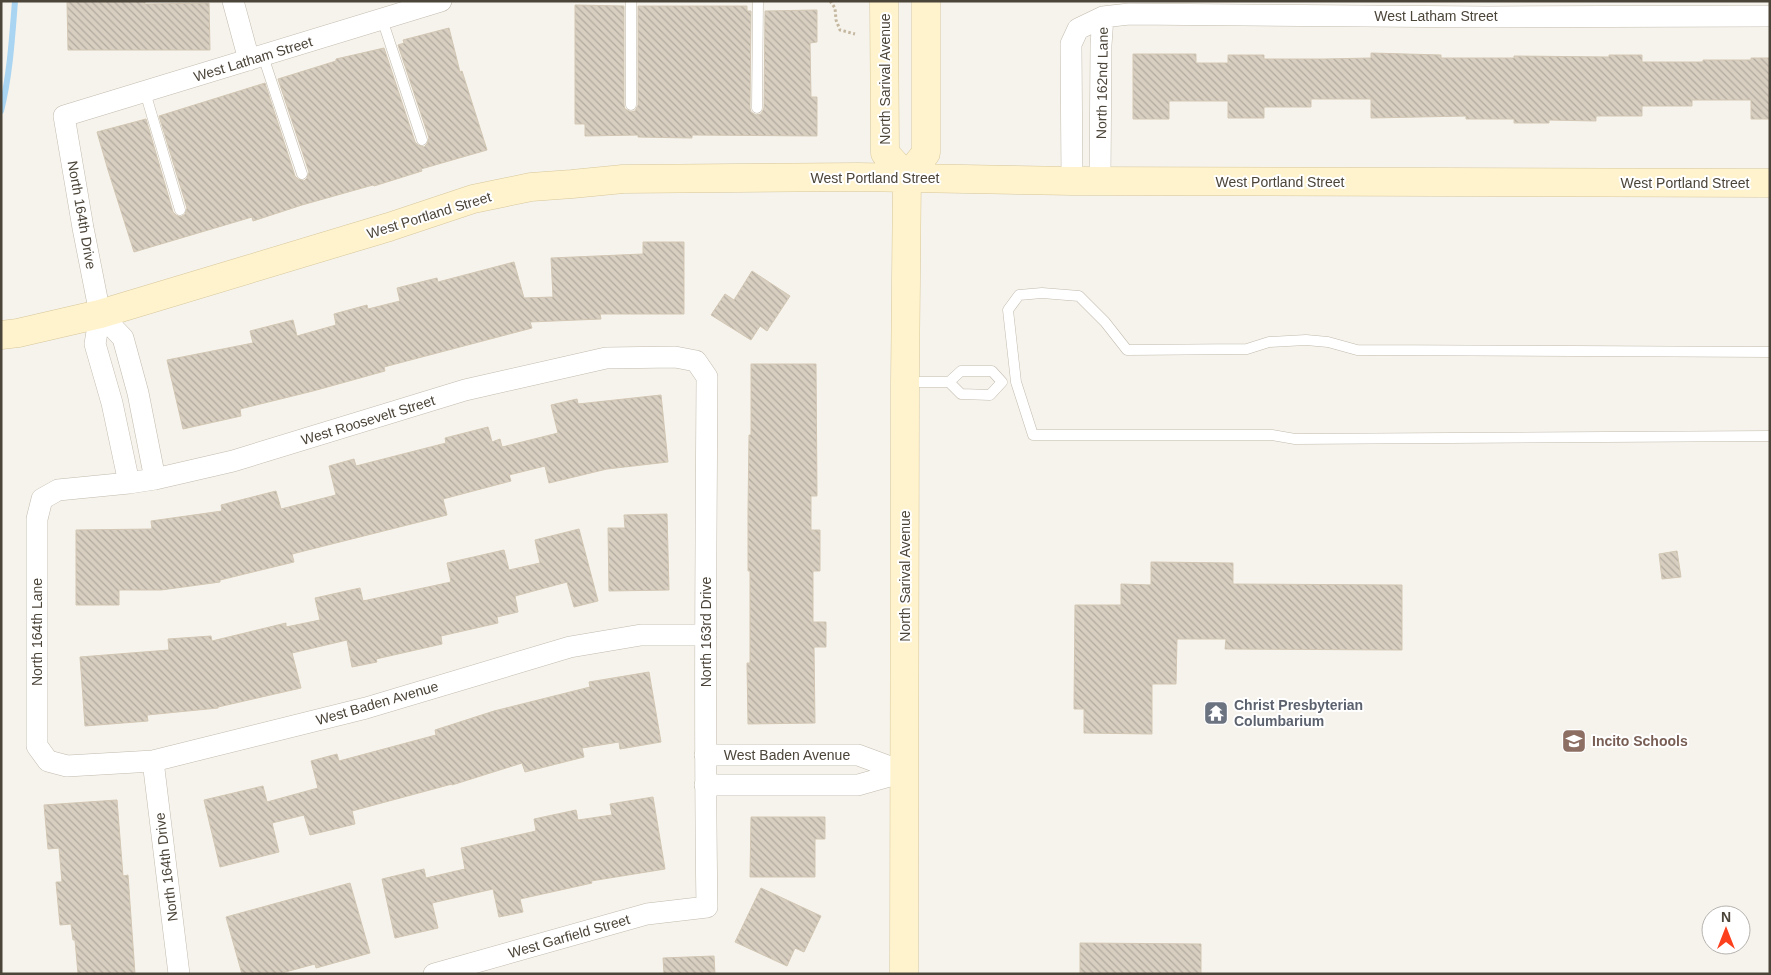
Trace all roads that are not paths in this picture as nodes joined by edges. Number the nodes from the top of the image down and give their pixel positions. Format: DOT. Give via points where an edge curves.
graph roads {
  1 [pos="232,1"];
  2 [pos="441,1"];
  3 [pos="631,1"];
  4 [pos="758,1"];
  5 [pos="884,1"];
  6 [pos="926,1"];
  7 [pos="1488,9"];
  8 [pos="1770,16"];
  9 [pos="1103,17"];
  10 [pos="382,19"];
  11 [pos="256,58"];
  12 [pos="145,92"];
  13 [pos="631,105"];
  14 [pos="758,108"];
  15 [pos="64,116"];
  16 [pos="422,140"];
  17 [pos="302,174"];
  18 [pos="907,177"];
  19 [pos="1072,181"];
  20 [pos="1100,181"];
  21 [pos="1770,183"];
  22 [pos="180,210"];
  23 [pos="100,314"];
  24 [pos="1,335"];
  25 [pos="1770,352"];
  26 [pos="696,361"];
  27 [pos="905,382"];
  28 [pos="949,382"];
  29 [pos="1002,382"];
  30 [pos="1016,382"];
  31 [pos="1770,436"];
  32 [pos="155,479"];
  33 [pos="129,483"];
  34 [pos="42,499"];
  35 [pos="706,635"];
  36 [pos="705,755"];
  37 [pos="48,761"];
  38 [pos="153,761"];
  39 [pos="904,772"];
  40 [pos="705,785"];
  41 [pos="706,906"];
  42 [pos="179,974"];
  43 [pos="434,974"];
  44 [pos="904,974"];
  1 -- 11 [label="street"];
  2 -- 10 [label="street, West Latham Street"];
  3 -- 13 [label="lane"];
  4 -- 14 [label="lane"];
  5 -- 18 [label="street, North Sarival Avenue" via="885,153"];
  6 -- 18 [label="street" via="926,152"];
  7 -- 8 [label="street, West Latham Street"];
  7 -- 9 [label="street, West Latham Street"];
  9 -- 19 [label="street, North 162nd Lane" via="1078,29 1072,44"];
  9 -- 20 [label="street, North 162nd Lane"];
  10 -- 11 [label="street, West Latham Street"];
  10 -- 16 [label="lane"];
  11 -- 12 [label="street, West Latham Street"];
  11 -- 17 [label="lane"];
  12 -- 15 [label="street, West Latham Street"];
  12 -- 22 [label="lane"];
  15 -- 23 [label="street, North 164th Drive"];
  18 -- 19 [label="street, West Portland Street"];
  18 -- 23 [label="street, West Portland Street" via="623,180 531,187 473,199"];
  18 -- 27 [label="street, North Sarival Avenue"];
  19 -- 20 [label="street, West Portland Street"];
  20 -- 21 [label="street, West Portland Street"];
  23 -- 24 [label="street, West Portland Street" via="18,334"];
  23 -- 32 [label="street" via="123,338"];
  23 -- 33 [label="street, North 164th Drive" via="95,344"];
  25 -- 30 [label="lane" via="1357,350 1306,340 1269,342 1247,349 1127,350 1079,296 1042,293 1019,295 1008,310"];
  26 -- 32 [label="street, West Roosevelt Street" via="675,357 606,358 466,390 233,460"];
  26 -- 35 [label="street, North 163rd Drive" via="707,377"];
  27 -- 28 [label="lane"];
  27 -- 39 [label="street, North Sarival Avenue"];
  28 -- 29 [label="lane" via="961,372 992,371"];
  28 -- 29 [label="lane" via="961,394 990,395"];
  29 -- 30 [label="lane"];
  30 -- 31 [label="lane" via="1033,435 1272,435 1296,439"];
  32 -- 33 [label="street, West Roosevelt Street"];
  33 -- 34 [label="street, West Roosevelt Street" via="58,490"];
  34 -- 37 [label="street, North 164th Lane" via="37,518 37,746"];
  35 -- 36 [label="street, North 163rd Drive"];
  35 -- 38 [label="street, West Baden Avenue" via="641,635 570,647 366,708"];
  36 -- 39 [label="street, West Baden Avenue" via="858,755"];
  36 -- 40 [label="street, North 163rd Drive"];
  37 -- 38 [label="street, West Baden Avenue" via="67,766"];
  38 -- 42 [label="street, North 164th Drive"];
  39 -- 40 [label="street" via="858,785"];
  39 -- 44 [label="street, North Sarival Avenue"];
  40 -- 41 [label="street, North 163rd Drive"];
  41 -- 43 [label="street, West Garfield Street" via="647,914"];
}
